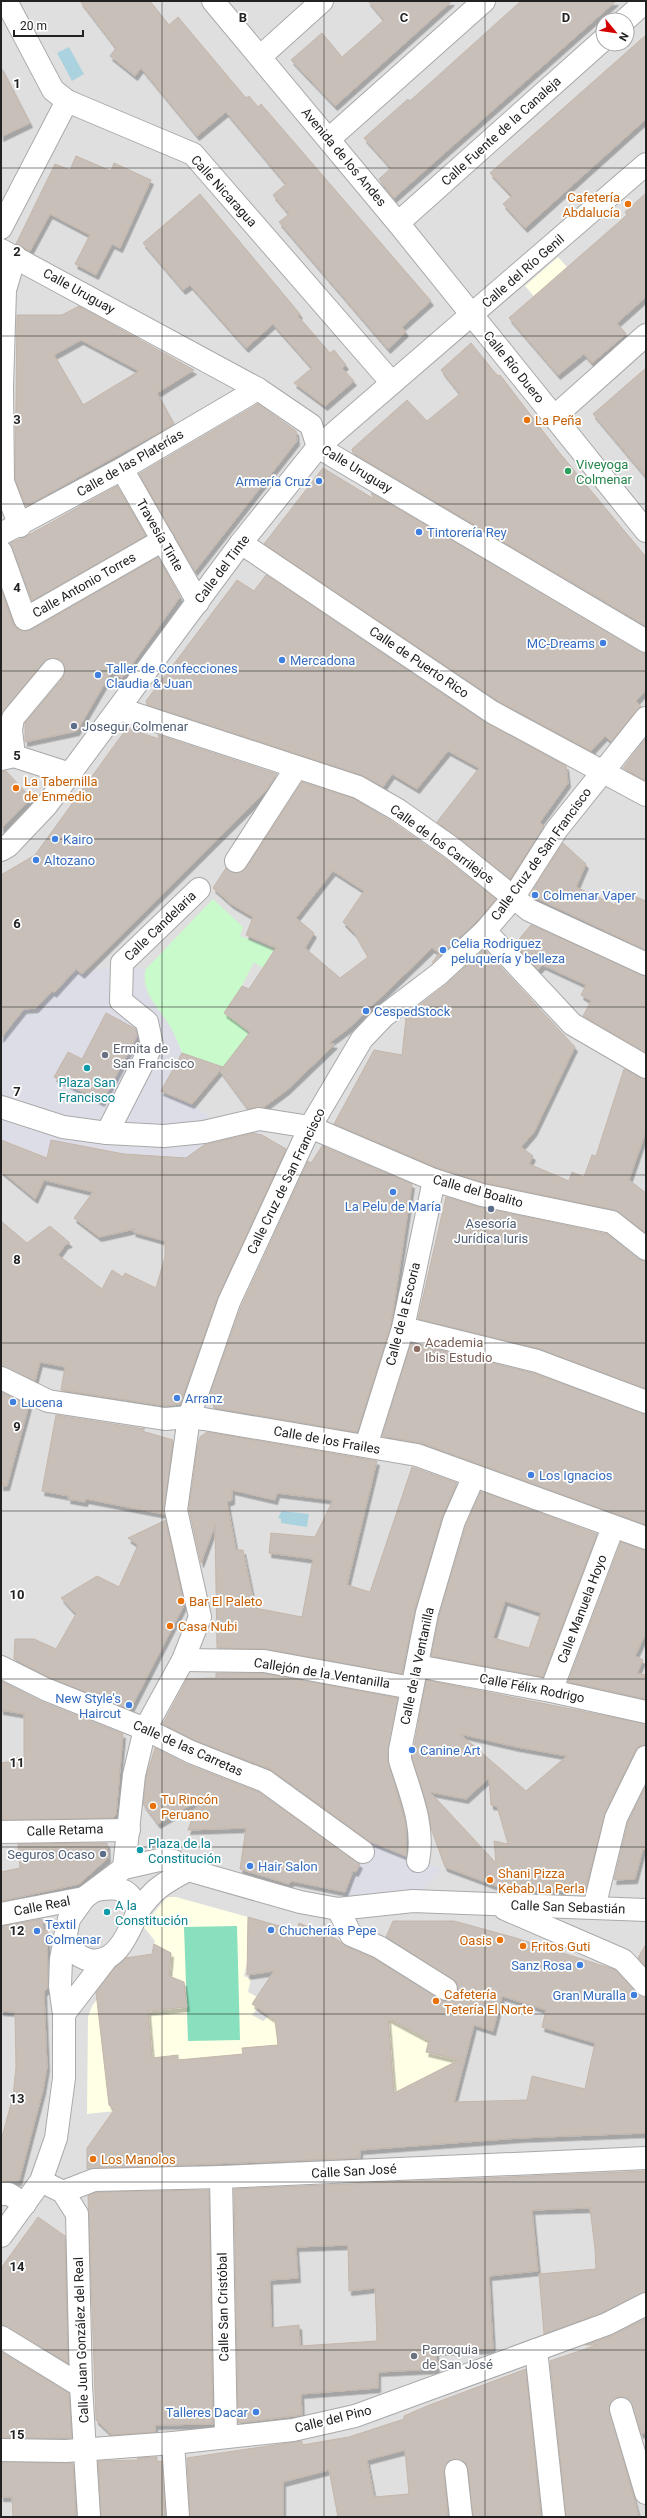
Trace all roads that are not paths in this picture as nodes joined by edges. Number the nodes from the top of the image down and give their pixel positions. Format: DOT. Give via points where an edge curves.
graph roads {
  1 [pos="6,1"];
  2 [pos="213,1"];
  3 [pos="322,1"];
  4 [pos="484,1"];
  5 [pos="646,1"];
  6 [pos="634,12"];
  7 [pos="595,47"];
  8 [pos="261,56"];
  9 [pos="67,101"];
  10 [pos="329,139"];
  11 [pos="646,164"];
  12 [pos="398,223"];
  13 [pos="1,228"];
  14 [pos="8,253"];
  15 [pos="472,316"];
  16 [pos="646,335"];
  17 [pos="392,383"];
  18 [pos="2,386"];
  19 [pos="258,389"];
  20 [pos="554,417"];
  21 [pos="318,447"];
  22 [pos="122,469"];
  23 [pos="642,519"];
  24 [pos="11,530"];
  25 [pos="163,540"];
  26 [pos="241,543"];
  27 [pos="1,552"];
  28 [pos="198,602"];
  29 [pos="646,641"];
  30 [pos="53,670"];
  31 [pos="120,709"];
  32 [pos="646,718"];
  33 [pos="8,757"];
  34 [pos="296,768"];
  35 [pos="602,772"];
  36 [pos="70,774"];
  37 [pos="646,795"];
  38 [pos="1,850"];
  39 [pos="236,861"];
  40 [pos="199,889"];
  41 [pos="513,898"];
  42 [pos="485,931"];
  43 [pos="646,964"];
  44 [pos="646,1067"];
  45 [pos="1,1107"];
  46 [pos="310,1127"];
  47 [pos="107,1133"];
  48 [pos="434,1180"];
  49 [pos="646,1249"];
  50 [pos="402,1328"];
  51 [pos="1,1378"];
  52 [pos="646,1402"];
  53 [pos="189,1417"];
  54 [pos="366,1446"];
  55 [pos="474,1476"];
  56 [pos="613,1527"];
  57 [pos="646,1537"];
  58 [pos="183,1660"];
  59 [pos="417,1666"];
  60 [pos="1,1667"];
  61 [pos="412,1688"];
  62 [pos="551,1691"];
  63 [pos="646,1712"];
  64 [pos="145,1729"];
  65 [pos="646,1757"];
  66 [pos="129,1830"];
  67 [pos="1,1832"];
  68 [pos="363,1852"];
  69 [pos="418,1861"];
  70 [pos="124,1868"];
  71 [pos="188,1870"];
  72 [pos="90,1894"];
  73 [pos="491,1904"];
  74 [pos="594,1908"];
  75 [pos="338,1909"];
  76 [pos="646,1910"];
  77 [pos="138,1913"];
  78 [pos="1,1914"];
  79 [pos="66,1936"];
  80 [pos="107,1958"];
  81 [pos="646,1985"];
  82 [pos="446,1989"];
  83 [pos="64,2014"];
  84 [pos="646,2158"];
  85 [pos="221,2177"];
  86 [pos="41,2181"];
  87 [pos="63,2192"];
  88 [pos="1,2194"];
  89 [pos="25,2204"];
  90 [pos="1,2236"];
  91 [pos="646,2304"];
  92 [pos="1,2337"];
  93 [pos="536,2350"];
  94 [pos="81,2386"];
  95 [pos="621,2409"];
  96 [pos="226,2437"];
  97 [pos="173,2443"];
  98 [pos="86,2448"];
  99 [pos="640,2449"];
  100 [pos="1,2450"];
  101 [pos="456,2471"];
  102 [pos="646,2493"];
  103 [pos="88,2517"];
  104 [pos="178,2517"];
  105 [pos="461,2517"];
  106 [pos="554,2517"];
  1 -- 9 [label="street, Calle Nicaragua" via="53,90"];
  2 -- 8 [label="street, Avenida de los Andes"];
  3 -- 8 [label="street"];
  4 -- 10 [label="street"];
  5 -- 6 [label="street"];
  7 -- 12 [label="street, Calle Fuente de la Canaleja"];
  8 -- 10 [label="street, Avenida de los Andes"];
  9 -- 13 [label="street"];
  9 -- 17 [label="street, Calle Nicaragua" via="193,154"];
  10 -- 12 [label="street, Avenida de los Andes"];
  11 -- 15 [label="street, Calle del Río Genil"];
  12 -- 15 [label="street, Avenida de los Andes"];
  14 -- 18 [label="street"];
  14 -- 19 [label="street, Calle Uruguay"];
  15 -- 17 [label="street, Calle del Tinte"];
  15 -- 20 [label="street, Calle Río Duero"];
  16 -- 20 [label="street"];
  17 -- 21 [label="street, Calle del Tinte"];
  18 -- 24 [label="street" via="3,482"];
  19 -- 21 [label="street, Calle Uruguay" via="311,425"];
  19 -- 22 [label="street, Calle de las Platerías"];
  20 -- 23 [label="street, Calle Río Duero"];
  21 -- 26 [label="street, Calle del Tinte"];
  21 -- 29 [label="street, Calle Uruguay"];
  22 -- 24 [label="street, Calle de las Platerías"];
  22 -- 25 [label="street, Travesía Tinte"];
  25 -- 27 [label="street, Calle Antonio Torres" via="25,620"];
  25 -- 28 [label="street, Travesía Tinte"];
  26 -- 28 [label="street, Calle del Tinte"];
  26 -- 35 [label="street, Calle de Puerto Rico" via="492,712"];
  28 -- 31 [label="street, Calle del Tinte"];
  30 -- 33 [label="street" via="13,718"];
  31 -- 34 [label="street, Calle de los Carrilejos"];
  31 -- 36 [label="street, Calle del Tinte"];
  32 -- 35 [label="street, Calle Cruz de San Francisco"];
  33 -- 36 [label="street"];
  34 -- 39 [label="street"];
  34 -- 41 [label="street, Calle de los Carrilejos" via="358,787 398,810 452,848"];
  35 -- 37 [label="street, Calle de Puerto Rico"];
  35 -- 41 [label="street, Calle Cruz de San Francisco" via="557,829"];
  36 -- 38 [label="street, Calle del Tinte" via="46,806 8,846"];
  40 -- 47 [label="street, Calle Candelaria" via="122,963 121,1001 147,1022 152,1045"];
  41 -- 42 [label="street, Calle Cruz de San Francisco"];
  41 -- 43 [label="street, Calle de los Carrilejos" via="530,910"];
  42 -- 44 [label="street" via="572,1024"];
  42 -- 46 [label="street, Calle Cruz de San Francisco" via="439,974 384,1016 362,1038"];
  45 -- 47 [label="street" via="63,1127"];
  46 -- 47 [label="street" via="259,1119 204,1132 164,1136"];
  46 -- 48 [label="street, Calle del Boalito"];
  46 -- 53 [label="street, Calle Cruz de San Francisco" via="229,1302"];
  48 -- 49 [label="street, Calle del Boalito" via="482,1195 612,1222"];
  48 -- 50 [label="street, Calle de la Escoria"];
  50 -- 52 [label="street" via="537,1361"];
  50 -- 54 [label="street, Calle de la Escoria"];
  51 -- 53 [label="street, Calle de los Frailes" via="48,1401 165,1419"];
  53 -- 54 [label="street, Calle de los Frailes"];
  53 -- 58 [label="street, Calle Cruz de San Francisco" via="176,1510 200,1618"];
  54 -- 55 [label="street, Calle de los Frailes" via="416,1455"];
  55 -- 56 [label="street, Calle de los Frailes"];
  55 -- 59 [label="street, Calle de la Ventanilla" via="454,1521 427,1613"];
  56 -- 57 [label="street, Calle de los Frailes"];
  56 -- 62 [label="street, Calle Manuela Hoyo"];
  58 -- 61 [label="street, Callejón de la Ventanilla" via="264,1661"];
  58 -- 64 [label="street, Calle Cruz de San Francisco"];
  59 -- 61 [label="street, Calle de la Ventanilla"];
  59 -- 62 [label="street, Calle Félix Rodrigo"];
  60 -- 64 [label="street, Calle de las Carretas" via="45,1689"];
  61 -- 69 [label="street, Calle de la Ventanilla" via="400,1760 417,1815 422,1843"];
  62 -- 63 [label="street, Calle Félix Rodrigo"];
  64 -- 66 [label="street, Calle Cruz de San Francisco" via="134,1775"];
  64 -- 68 [label="street, Calle de las Carretas" via="191,1752 265,1782"];
  65 -- 74 [label="street" via="616,1818"];
  66 -- 67 [label="street, Calle Retama"];
  66 -- 70 [label="street"];
  70 -- 71 [label="street" via="159,1860 174,1861"];
  70 -- 72 [label="street"];
  71 -- 75 [label="street, Calle San Sebastián" via="300,1902"];
  71 -- 77 [label="street" via="155,1891"];
  72 -- 77 [label="street" via="111,1888 125,1891 134,1900"];
  72 -- 78 [label="street, Calle Real"];
  72 -- 79 [label="street" via="69,1920"];
  73 -- 74 [label="street, Calle San Sebastián"];
  73 -- 75 [label="street, Calle San Sebastián" via="413,1901"];
  73 -- 81 [label="street, Calle San Sebastián" via="623,1960"];
  74 -- 76 [label="street, Calle San Sebastián"];
  75 -- 82 [label="street" via="352,1936 379,1947"];
  77 -- 80 [label="street" via="132,1930 120,1947"];
  79 -- 80 [label="street" via="72,1950 82,1958 94,1961"];
  79 -- 83 [label="street" via="61,1959 60,1986"];
  80 -- 83 [label="street"];
  83 -- 86 [label="street" via="64,2078 56,2138"];
  84 -- 85 [label="street, Calle San José"];
  85 -- 87 [label="street, Calle San José" via="94,2180"];
  85 -- 96 [label="street, Calle San Cristóbal"];
  86 -- 87 [label="street"];
  86 -- 89 [label="street"];
  87 -- 94 [label="street, Calle Juan González del Real" via="77,2214"];
  88 -- 89 [label="street" via="9,2194"];
  89 -- 90 [label="street"];
  91 -- 93 [label="street, Calle del Pino" via="607,2324"];
  92 -- 94 [label="street"];
  93 -- 96 [label="street, Calle del Pino" via="355,2416 293,2430"];
  93 -- 106 [label="street"];
  94 -- 98 [label="street, Calle Juan González del Real"];
  95 -- 99 [label="street"];
  96 -- 97 [label="street, Calle del Pino"];
  97 -- 98 [label="street, Calle del Pino"];
  97 -- 104 [label="street"];
  98 -- 100 [label="street, Calle del Pino" via="66,2451"];
  98 -- 103 [label="street, Calle Juan González del Real"];
  99 -- 102 [label="street"];
  101 -- 105 [label="street"];
}
